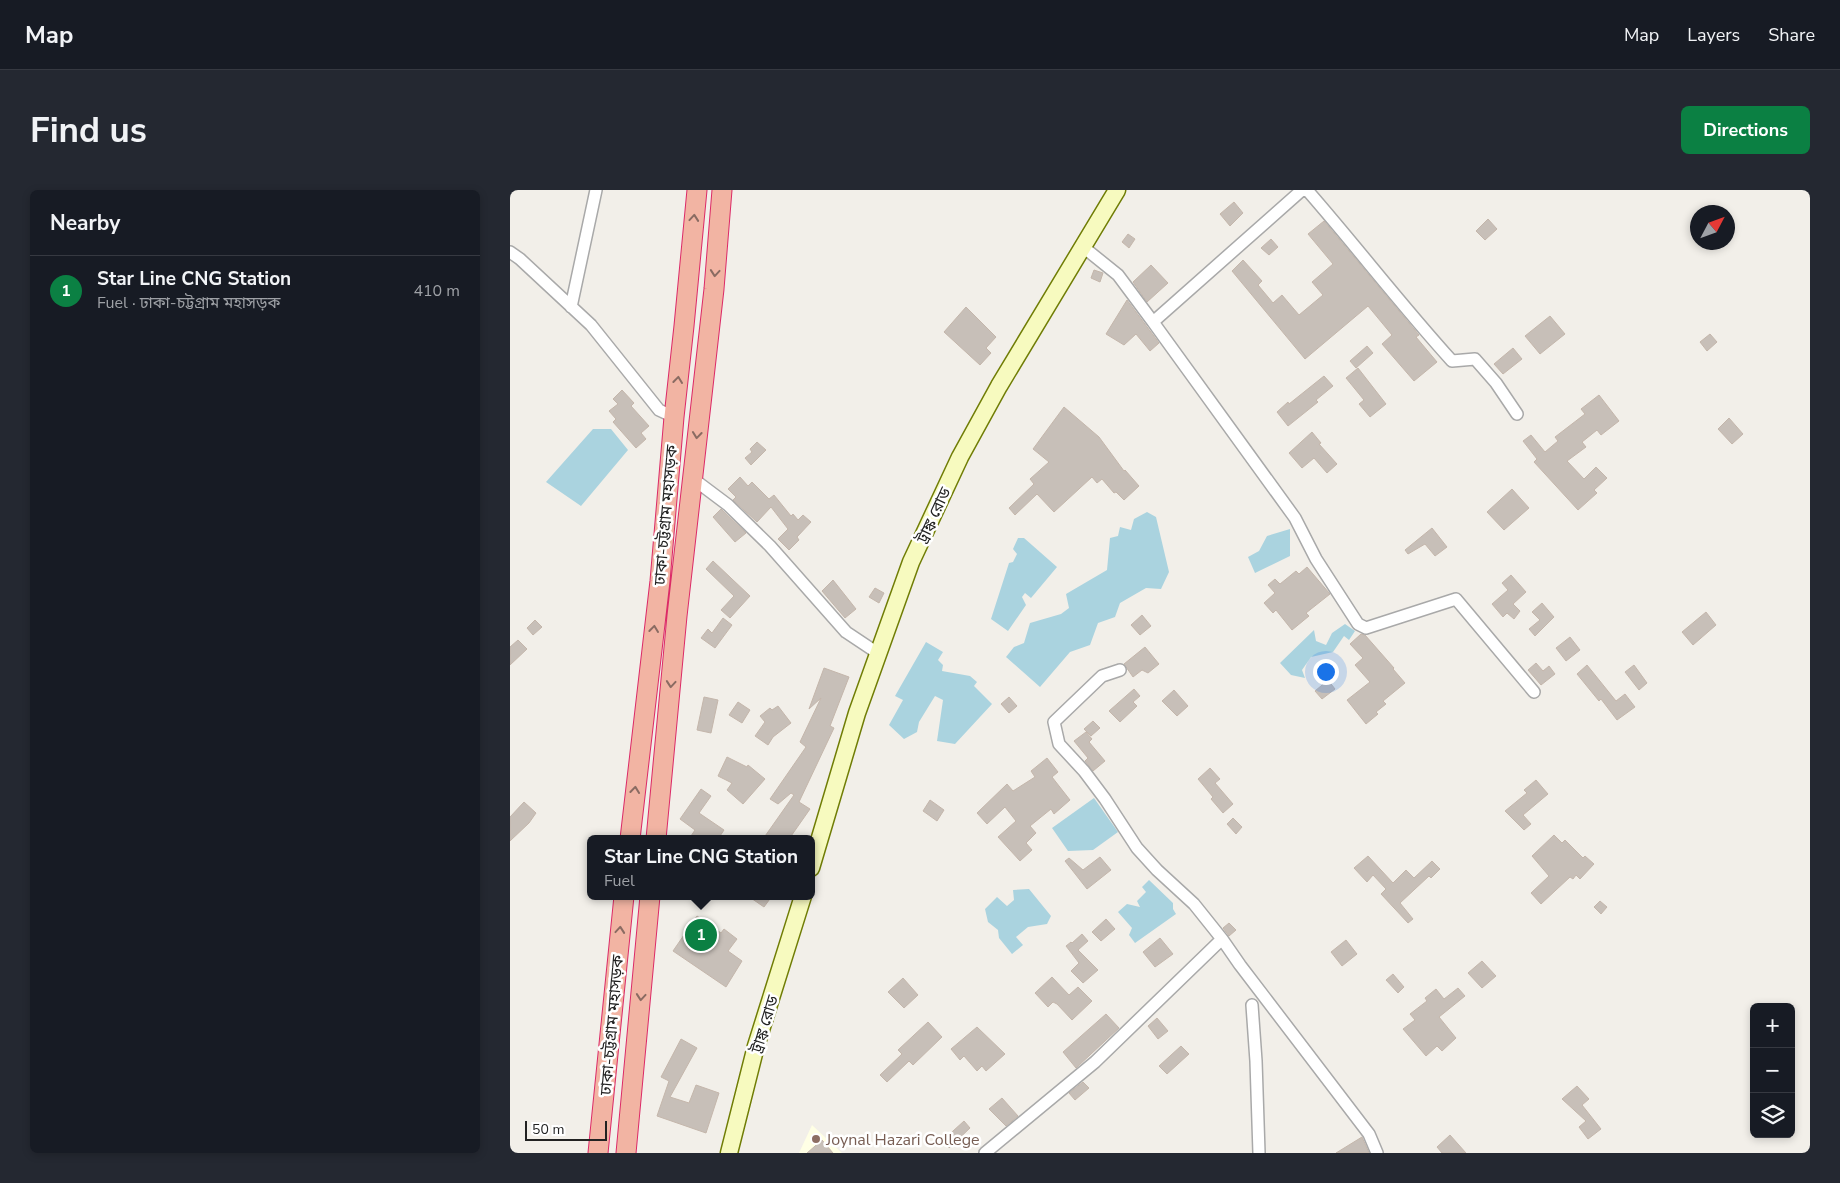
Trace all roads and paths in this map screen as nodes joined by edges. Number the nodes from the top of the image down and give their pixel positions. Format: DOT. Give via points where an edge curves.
graph roads {
  1 [pos="596,190"];
  2 [pos="697,190"];
  3 [pos="722,190"];
  4 [pos="1117,190"];
  5 [pos="1302,190"];
  6 [pos="1307,190"];
  7 [pos="1082,246"];
  8 [pos="510,252"];
  9 [pos="571,306"];
  10 [pos="1153,322"];
  11 [pos="1517,414"];
  12 [pos="674,418"];
  13 [pos="692,478"];
  14 [pos="879,654"];
  15 [pos="1120,670"];
  16 [pos="1534,692"];
  17 [pos="630,835"];
  18 [pos="656,835"];
  19 [pos="815,855"];
  20 [pos="624,900"];
  21 [pos="650,900"];
  22 [pos="802,900"];
  23 [pos="1222,939"];
  24 [pos="1252,1005"];
  25 [pos="604,1099"];
  26 [pos="631,1101"];
  27 [pos="599,1147"];
  28 [pos="626,1150"];
  29 [pos="729,1153"];
  30 [pos="985,1153"];
  31 [pos="1259,1153"];
  32 [pos="1377,1153"];
  1 -- 9 [label="street"];
  12 -- 2 [label="highway, ঢাকা-চট্টগ্রাম মহাসড়ক, one-way"];
  3 -- 13 [label="highway, ঢাকা-চট্টগ্রাম মহাসড়ক, one-way"];
  4 -- 7 [label="main road, ট্রাঙ্ক রোড"];
  5 -- 10 [label="street"];
  6 -- 11 [label="street" via="1452,361 1475,359"];
  7 -- 10 [label="street" via="1118,275"];
  7 -- 14 [label="main road, ট্রাঙ্ক রোড" via="998,386 960,457 911,562"];
  8 -- 9 [label="street"];
  9 -- 12 [label="street" via="591,325 659,410"];
  10 -- 16 [label="street" via="1295,518 1316,559 1358,624 1366,628 1456,600"];
  17 -- 12 [label="highway, ঢাকা-চট্টগ্রাম মহাসড়ক, one-way" via="660,581"];
  13 -- 14 [label="street" via="728,505 770,546 846,632"];
  13 -- 18 [label="highway, ঢাকা-চট্টগ্রাম মহাসড়ক, one-way"];
  14 -- 19 [label="main road, ট্রাঙ্ক রোড" via="857,713"];
  15 -- 23 [label="street" via="1102,676 1054,722 1059,744 1105,799 1137,848 1194,904"];
  25 -- 20 [label="highway, ঢাকা-চট্টগ্রাম মহাসড়ক, one-way"];
  21 -- 26 [label="highway, ঢাকা-চট্টগ্রাম মহাসড়ক, one-way"];
  22 -- 29 [label="main road, ট্রাঙ্ক রোড" via="756,1046"];
  23 -- 30 [label="street" via="1095,1062"];
  23 -- 32 [label="street" via="1369,1134"];
  24 -- 31 [label="street"];
  25 -- 26 [label="highway" via="609,1108 617,1111 626,1108"];
  25 -- 27 [label="highway, ঢাকা-চট্টগ্রাম মহাসড়ক"];
  26 -- 28 [label="highway, ঢাকা-চট্টগ্রাম মহাসড়ক"];
  27 -- 28 [label="highway" via="604,1133 616,1130 623,1134"];
}
